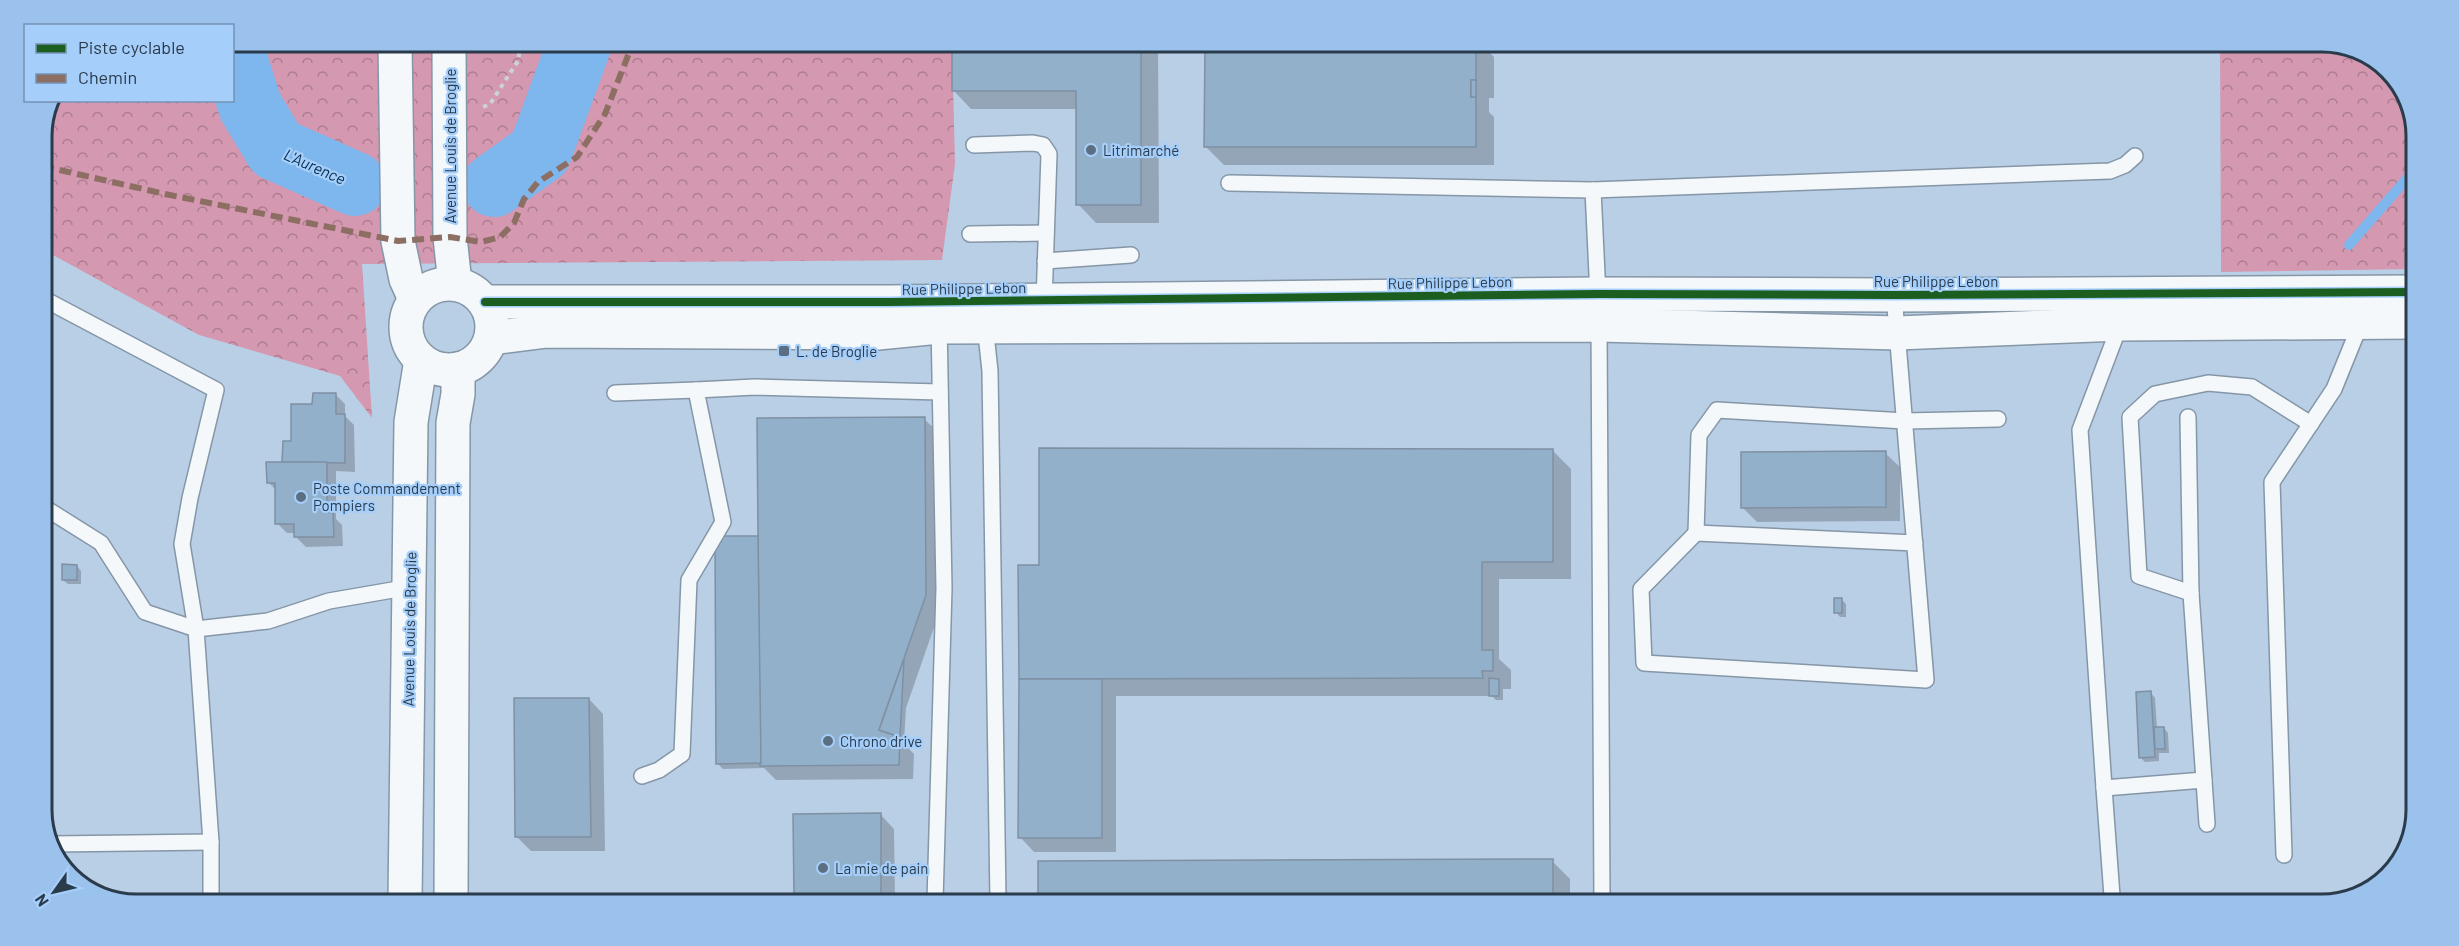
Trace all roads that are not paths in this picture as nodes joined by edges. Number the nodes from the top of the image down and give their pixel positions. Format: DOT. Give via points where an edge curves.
graph roads {
  1 [pos="395,52"];
  2 [pos="449,52"];
  3 [pos="974,145"];
  4 [pos="2135,156"];
  5 [pos="1229,183"];
  6 [pos="1593,190"];
  7 [pos="1046,233"];
  8 [pos="970,234"];
  9 [pos="1131,255"];
  10 [pos="1045,261"];
  11 [pos="455,284"];
  12 [pos="2132,294"];
  13 [pos="1894,295"];
  14 [pos="2406,295"];
  15 [pos="415,299"];
  16 [pos="485,302"];
  17 [pos="53,304"];
  18 [pos="2363,307"];
  19 [pos="1598,310"];
  20 [pos="939,314"];
  21 [pos="986,314"];
  22 [pos="1045,314"];
  23 [pos="2406,319"];
  24 [pos="2121,324"];
  25 [pos="1897,333"];
  26 [pos="491,338"];
  27 [pos="421,360"];
  28 [pos="458,369"];
  29 [pos="696,390"];
  30 [pos="940,392"];
  31 [pos="615,393"];
  32 [pos="2188,417"];
  33 [pos="1998,419"];
  34 [pos="1905,421"];
  35 [pos="2311,424"];
  36 [pos="53,513"];
  37 [pos="1696,533"];
  38 [pos="1915,543"];
  39 [pos="410,587"];
  40 [pos="2191,593"];
  41 [pos="196,628"];
  42 [pos="642,776"];
  43 [pos="2204,780"];
  44 [pos="2104,788"];
  45 [pos="2207,824"];
  46 [pos="211,842"];
  47 [pos="60,844"];
  48 [pos="2284,855"];
  49 [pos="211,893"];
  50 [pos="405,893"];
  51 [pos="451,893"];
  52 [pos="935,893"];
  53 [pos="998,893"];
  54 [pos="1602,893"];
  55 [pos="2112,893"];
  1 -- 15 [label="street" via="398,241 406,279"];
  2 -- 11 [label="street, Avenue Louis de Broglie" via="450,237"];
  3 -- 7 [label="lane" via="1043,145 1049,153"];
  4 -- 6 [label="lane" via="2110,171"];
  5 -- 6 [label="lane"];
  6 -- 19 [label="lane"];
  7 -- 8 [label="lane"];
  7 -- 10 [label="lane"];
  9 -- 10 [label="lane"];
  10 -- 22 [label="lane"];
  11 -- 15 [label="street" via="435,285"];
  11 -- 16 [label="street" via="469,287"];
  12 -- 13 [label="street, Rue Philippe Lebon"];
  12 -- 18 [label="street, Rue Philippe Lebon"];
  12 -- 24 [label="lane"];
  13 -- 19 [label="street, Rue Philippe Lebon"];
  13 -- 25 [label="lane"];
  14 -- 18 [label="street, Rue Philippe Lebon"];
  15 -- 27 [label="street" via="405,324 412,350"];
  16 -- 20 [label="street, Rue Philippe Lebon"];
  16 -- 26 [label="street" via="493,325"];
  17 -- 41 [label="lane" via="216,390 182,544"];
  18 -- 23 [label="street, Rue Philippe Lebon"];
  18 -- 24 [label="street, Rue Philippe Lebon"];
  18 -- 35 [label="lane" via="2334,389"];
  19 -- 22 [label="street, Rue Philippe Lebon"];
  19 -- 25 [label="street, Rue Philippe Lebon"];
  19 -- 54 [label="lane"];
  20 -- 21 [label="street, Rue Philippe Lebon"];
  20 -- 26 [label="street, Rue Philippe Lebon" via="878,333 547,331"];
  20 -- 30 [label="lane"];
  21 -- 22 [label="street, Rue Philippe Lebon"];
  21 -- 53 [label="lane"];
  24 -- 25 [label="street, Rue Philippe Lebon"];
  24 -- 44 [label="lane" via="2080,430"];
  25 -- 34 [label="lane"];
  26 -- 28 [label="street" via="479,358"];
  27 -- 28 [label="street" via="444,370"];
  27 -- 39 [label="street, Avenue Louis de Broglie" via="411,422"];
  28 -- 51 [label="street" via="453,423"];
  29 -- 30 [label="lane" via="755,387"];
  29 -- 31 [label="lane"];
  29 -- 42 [label="lane" via="723,522 689,580 682,754"];
  30 -- 52 [label="lane" via="944,588"];
  32 -- 40 [label="lane"];
  33 -- 34 [label="lane"];
  34 -- 37 [label="lane" via="1717,410 1699,435"];
  34 -- 38 [label="lane"];
  35 -- 40 [label="lane" via="2252,387 2208,383 2155,394 2130,417 2139,576"];
  35 -- 48 [label="lane" via="2272,482"];
  36 -- 41 [label="lane" via="101,543 145,612"];
  37 -- 38 [label="lane"];
  37 -- 38 [label="lane" via="1641,589 1644,663 1926,680"];
  39 -- 41 [label="lane" via="329,601 268,621"];
  39 -- 50 [label="street, Avenue Louis de Broglie"];
  40 -- 43 [label="lane"];
  41 -- 46 [label="lane"];
  43 -- 44 [label="lane"];
  43 -- 45 [label="lane"];
  44 -- 55 [label="lane"];
  46 -- 47 [label="lane"];
  46 -- 49 [label="lane"];
}
